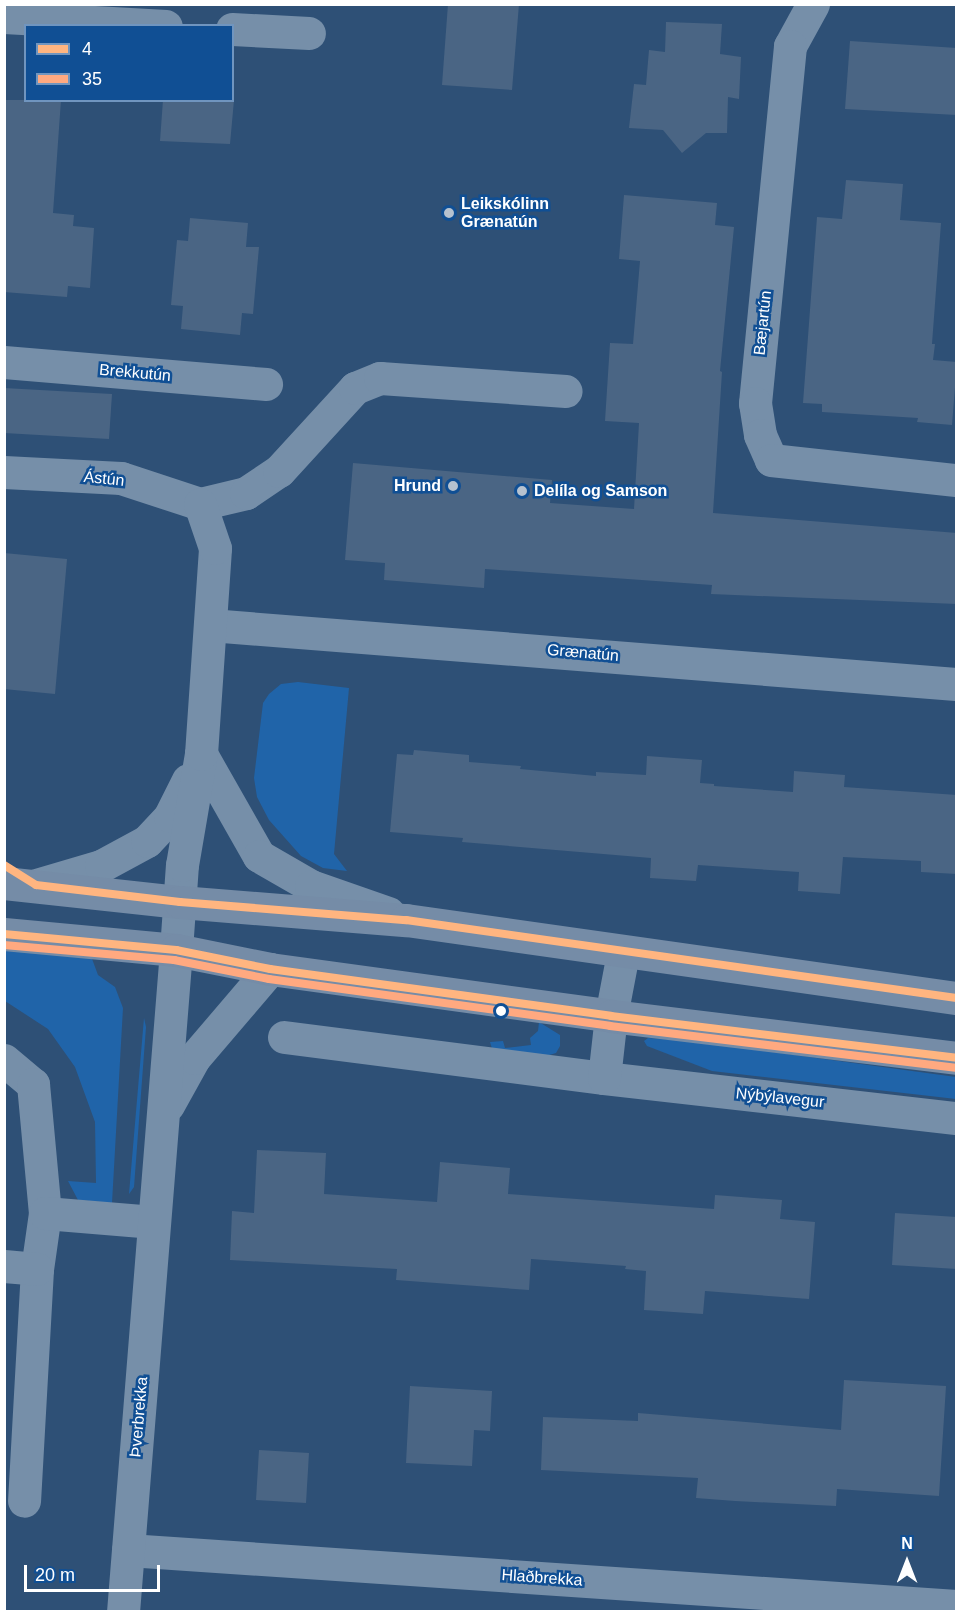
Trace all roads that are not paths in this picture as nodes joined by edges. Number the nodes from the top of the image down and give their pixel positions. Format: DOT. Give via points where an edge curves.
graph roads {
  1 [pos="813,4"];
  2 [pos="4,17"];
  3 [pos="130,24"];
  4 [pos="234,29"];
  5 [pos="309,33"];
  6 [pos="4,362"];
  7 [pos="266,384"];
  8 [pos="566,391"];
  9 [pos="4,472"];
  10 [pos="957,480"];
  11 [pos="200,504"];
  12 [pos="210,625"];
  13 [pos="957,684"];
  14 [pos="201,754"];
  15 [pos="20,884"];
  16 [pos="180,902"];
  17 [pos="406,920"];
  18 [pos="4,934"];
  19 [pos="176,950"];
  20 [pos="623,953"];
  21 [pos="270,969"];
  22 [pos="957,998"];
  23 [pos="611,1016"];
  24 [pos="285,1037"];
  25 [pos="957,1058"];
  26 [pos="4,1060"];
  27 [pos="604,1078"];
  28 [pos="163,1115"];
  29 [pos="957,1118"];
  30 [pos="45,1213"];
  31 [pos="154,1222"];
  32 [pos="4,1266"];
  33 [pos="37,1269"];
  34 [pos="24,1501"];
  35 [pos="128,1550"];
  36 [pos="957,1606"];
  37 [pos="123,1611"];
  1 -- 10 [label="street, Bæjartún" via="790,46 755,403 760,435 771,460"];
  2 -- 3 [label="street"];
  4 -- 5 [label="street"];
  6 -- 7 [label="street, Brekkutún"];
  8 -- 11 [label="street" via="380,378 355,388 279,471 246,493"];
  9 -- 11 [label="street, Ástún" via="121,478"];
  11 -- 12 [label="street" via="215,548"];
  12 -- 13 [label="street, Grænatún"];
  12 -- 14 [label="street"];
  14 -- 15 [label="street" via="170,816 147,841 101,866"];
  14 -- 16 [label="street" via="182,865"];
  14 -- 17 [label="street" via="259,856 311,886"];
  15 -- 16 [label="main road"];
  16 -- 17 [label="main road"];
  16 -- 19 [label="street, Þverbrekka"];
  17 -- 20 [label="main road"];
  18 -- 19 [label="main road"];
  19 -- 21 [label="main road"];
  19 -- 28 [label="street, Þverbrekka"];
  20 -- 22 [label="main road"];
  20 -- 23 [label="street"];
  21 -- 23 [label="main road"];
  21 -- 28 [label="street" via="194,1058"];
  23 -- 25 [label="main road"];
  23 -- 27 [label="street"];
  24 -- 27 [label="street, Nýbýlavegur"];
  26 -- 30 [label="street" via="33,1084"];
  27 -- 29 [label="street, Nýbýlavegur"];
  28 -- 31 [label="street, Þverbrekka"];
  30 -- 31 [label="street"];
  30 -- 33 [label="street"];
  31 -- 35 [label="street, Þverbrekka"];
  32 -- 33 [label="street"];
  33 -- 34 [label="street"];
  35 -- 36 [label="street, Hlaðbrekka"];
  35 -- 37 [label="street, Þverbrekka"];
}
